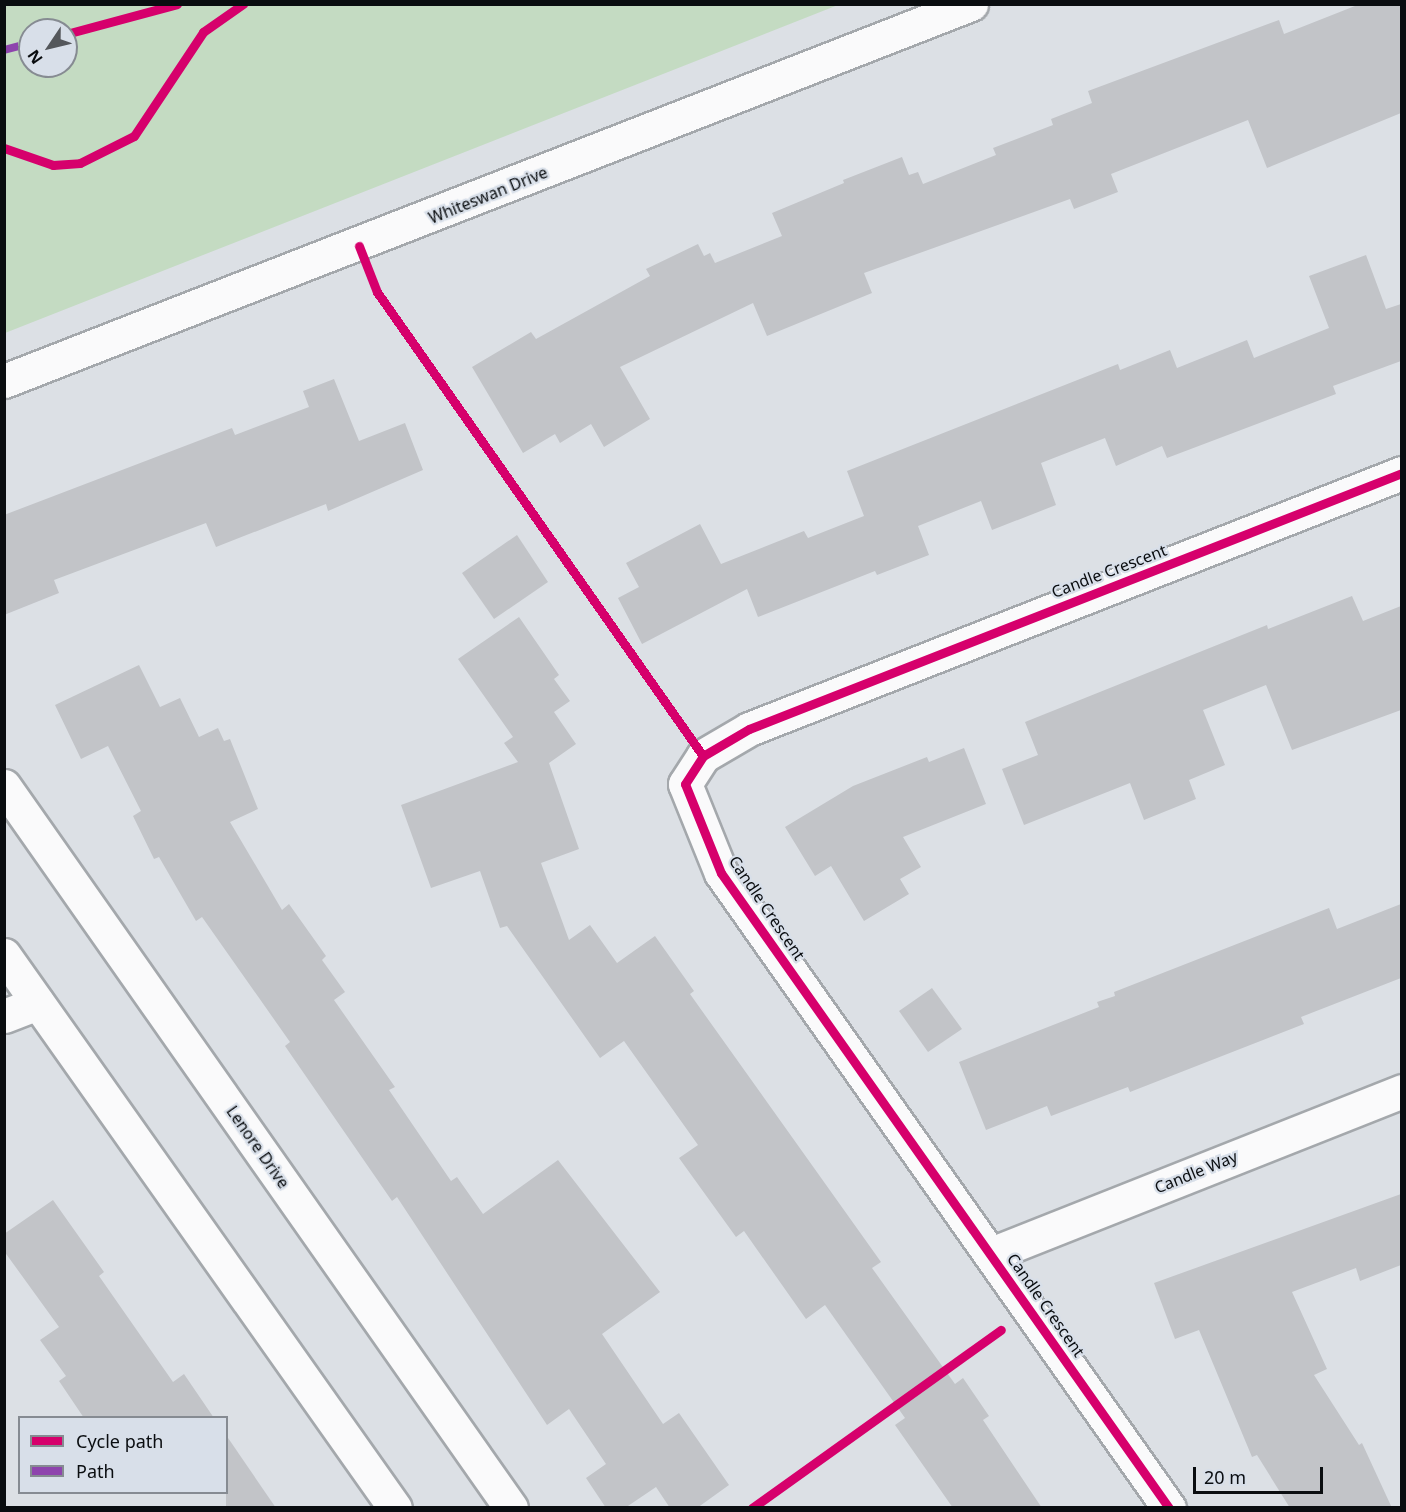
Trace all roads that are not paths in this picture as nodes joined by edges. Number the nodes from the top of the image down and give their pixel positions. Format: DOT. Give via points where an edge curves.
graph roads {
  1 [pos="971,4"];
  2 [pos="4,381"];
  3 [pos="1401,472"];
  4 [pos="4,786"];
  5 [pos="4,955"];
  6 [pos="38,1003"];
  7 [pos="4,1016"];
  8 [pos="1401,1091"];
  9 [pos="992,1254"];
  10 [pos="394,1508"];
  11 [pos="511,1508"];
  12 [pos="1168,1508"];
  1 -- 2 [label="street, Whiteswan Drive"];
  3 -- 9 [label="street, Candle Crescent" via="749,729 703,756 685,784 721,873"];
  4 -- 11 [label="street, Lenore Drive"];
  5 -- 6 [label="street"];
  6 -- 7 [label="street"];
  6 -- 10 [label="street"];
  8 -- 9 [label="street, Candle Way"];
  9 -- 12 [label="street, Candle Crescent"];
}
